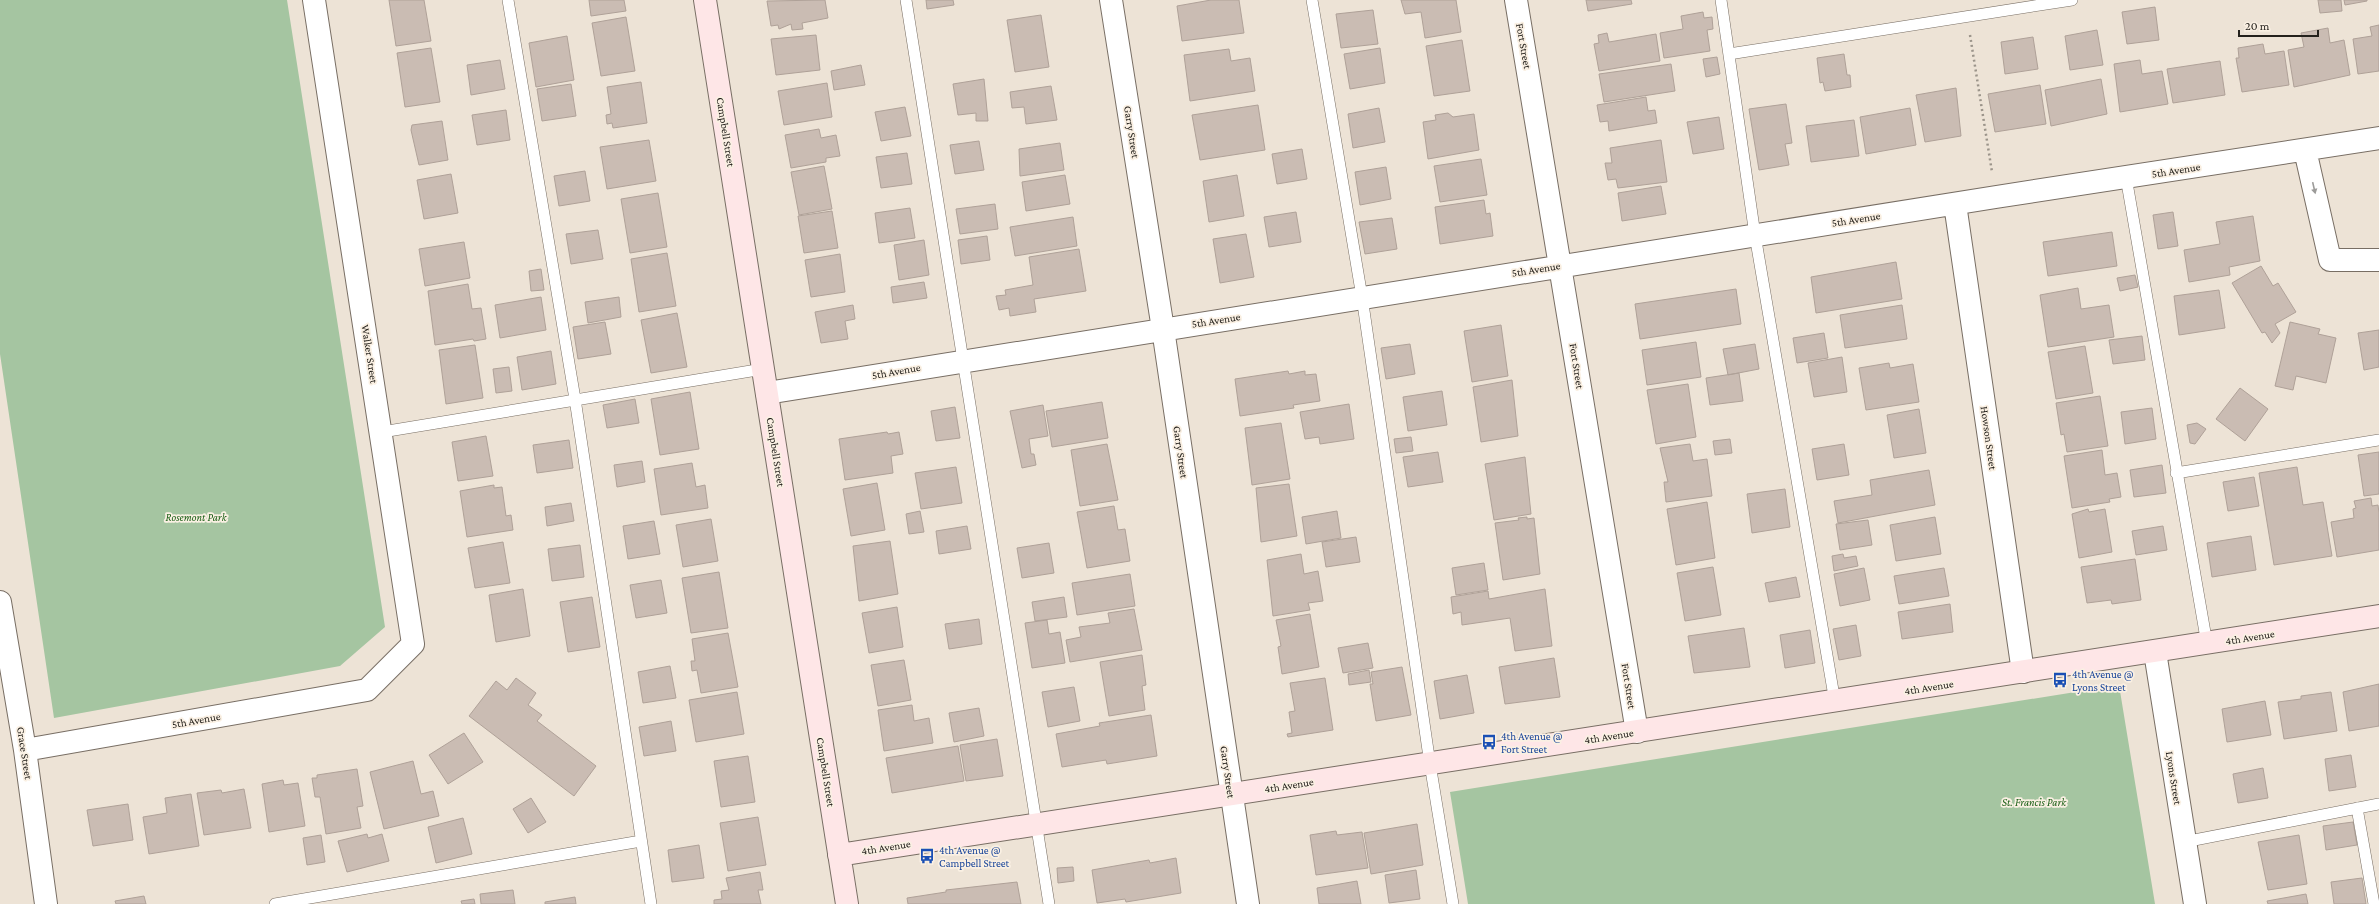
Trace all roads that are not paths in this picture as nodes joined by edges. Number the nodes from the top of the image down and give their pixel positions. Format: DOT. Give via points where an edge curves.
graph roads {
  1 [pos="314,0"];
  2 [pos="508,0"];
  3 [pos="705,0"];
  4 [pos="906,0"];
  5 [pos="1111,0"];
  6 [pos="1312,0"];
  7 [pos="1516,0"];
  8 [pos="1721,0"];
  9 [pos="2072,0"];
  10 [pos="1729,54"];
  11 [pos="2379,138"];
  12 [pos="2305,150"];
  13 [pos="2126,177"];
  14 [pos="1954,204"];
  15 [pos="1755,235"];
  16 [pos="2379,260"];
  17 [pos="1560,266"];
  18 [pos="1362,297"];
  19 [pos="1163,329"];
  20 [pos="962,360"];
  21 [pos="763,369"];
  22 [pos="767,393"];
  23 [pos="575,399"];
  24 [pos="382,432"];
  25 [pos="2379,440"];
  26 [pos="2176,473"];
  27 [pos="0,602"];
  28 [pos="2379,616"];
  29 [pos="2207,644"];
  30 [pos="2155,652"];
  31 [pos="2023,672"];
  32 [pos="367,690"];
  33 [pos="1835,702"];
  34 [pos="1637,732"];
  35 [pos="25,750"];
  36 [pos="1430,764"];
  37 [pos="1231,794"];
  38 [pos="2379,804"];
  39 [pos="2357,808"];
  40 [pos="1037,823"];
  41 [pos="641,841"];
  42 [pos="2184,842"];
  43 [pos="839,855"];
  44 [pos="46,904"];
  45 [pos="275,904"];
  46 [pos="651,904"];
  47 [pos="847,904"];
  48 [pos="1049,904"];
  49 [pos="1248,904"];
  50 [pos="1453,904"];
  51 [pos="2194,904"];
  52 [pos="2374,904"];
  1 -- 24 [label="street, Walker Street"];
  2 -- 23 [label="lane"];
  3 -- 21 [label="street, Campbell Street"];
  4 -- 20 [label="lane"];
  5 -- 19 [label="street, Garry Street"];
  6 -- 18 [label="lane"];
  7 -- 17 [label="street, Fort Street"];
  8 -- 10 [label="lane"];
  9 -- 10 [label="lane"];
  10 -- 15 [label="lane"];
  11 -- 12 [label="street, 5th Avenue"];
  12 -- 13 [label="street, 5th Avenue"];
  12 -- 16 [label="street, one-way" via="2330,260"];
  13 -- 14 [label="street, 5th Avenue"];
  13 -- 26 [label="lane"];
  14 -- 15 [label="street, 5th Avenue"];
  14 -- 31 [label="street, Howson Street"];
  15 -- 17 [label="street, 5th Avenue"];
  15 -- 33 [label="lane"];
  17 -- 18 [label="street, 5th Avenue"];
  17 -- 34 [label="street, Fort Street"];
  18 -- 19 [label="street, 5th Avenue"];
  18 -- 36 [label="lane"];
  19 -- 20 [label="street, 5th Avenue"];
  19 -- 37 [label="street, Garry Street"];
  20 -- 22 [label="street, 5th Avenue"];
  20 -- 40 [label="lane"];
  21 -- 22 [label="street, Campbell Street"];
  21 -- 23 [label="lane"];
  22 -- 43 [label="street, Campbell Street"];
  23 -- 24 [label="lane"];
  23 -- 41 [label="lane"];
  24 -- 32 [label="street, Walker Street" via="413,644"];
  25 -- 26 [label="lane"];
  26 -- 29 [label="lane"];
  27 -- 35 [label="street, Grace Street"];
  28 -- 29 [label="street, 4th Avenue"];
  29 -- 30 [label="street, 4th Avenue"];
  30 -- 31 [label="street, 4th Avenue"];
  30 -- 42 [label="street, Lyons Street"];
  31 -- 33 [label="street, 4th Avenue"];
  32 -- 35 [label="street, 5th Avenue"];
  33 -- 34 [label="street, 4th Avenue"];
  34 -- 36 [label="street, 4th Avenue"];
  35 -- 44 [label="street, Grace Street"];
  36 -- 37 [label="street, 4th Avenue"];
  36 -- 50 [label="lane"];
  37 -- 40 [label="street, 4th Avenue"];
  37 -- 49 [label="street, Garry Street"];
  38 -- 39 [label="lane"];
  39 -- 42 [label="lane"];
  39 -- 52 [label="lane"];
  40 -- 43 [label="street, 4th Avenue"];
  40 -- 48 [label="lane"];
  41 -- 45 [label="lane"];
  41 -- 46 [label="lane"];
  42 -- 51 [label="street, Lyons Street"];
  43 -- 47 [label="street, Campbell Street"];
}
